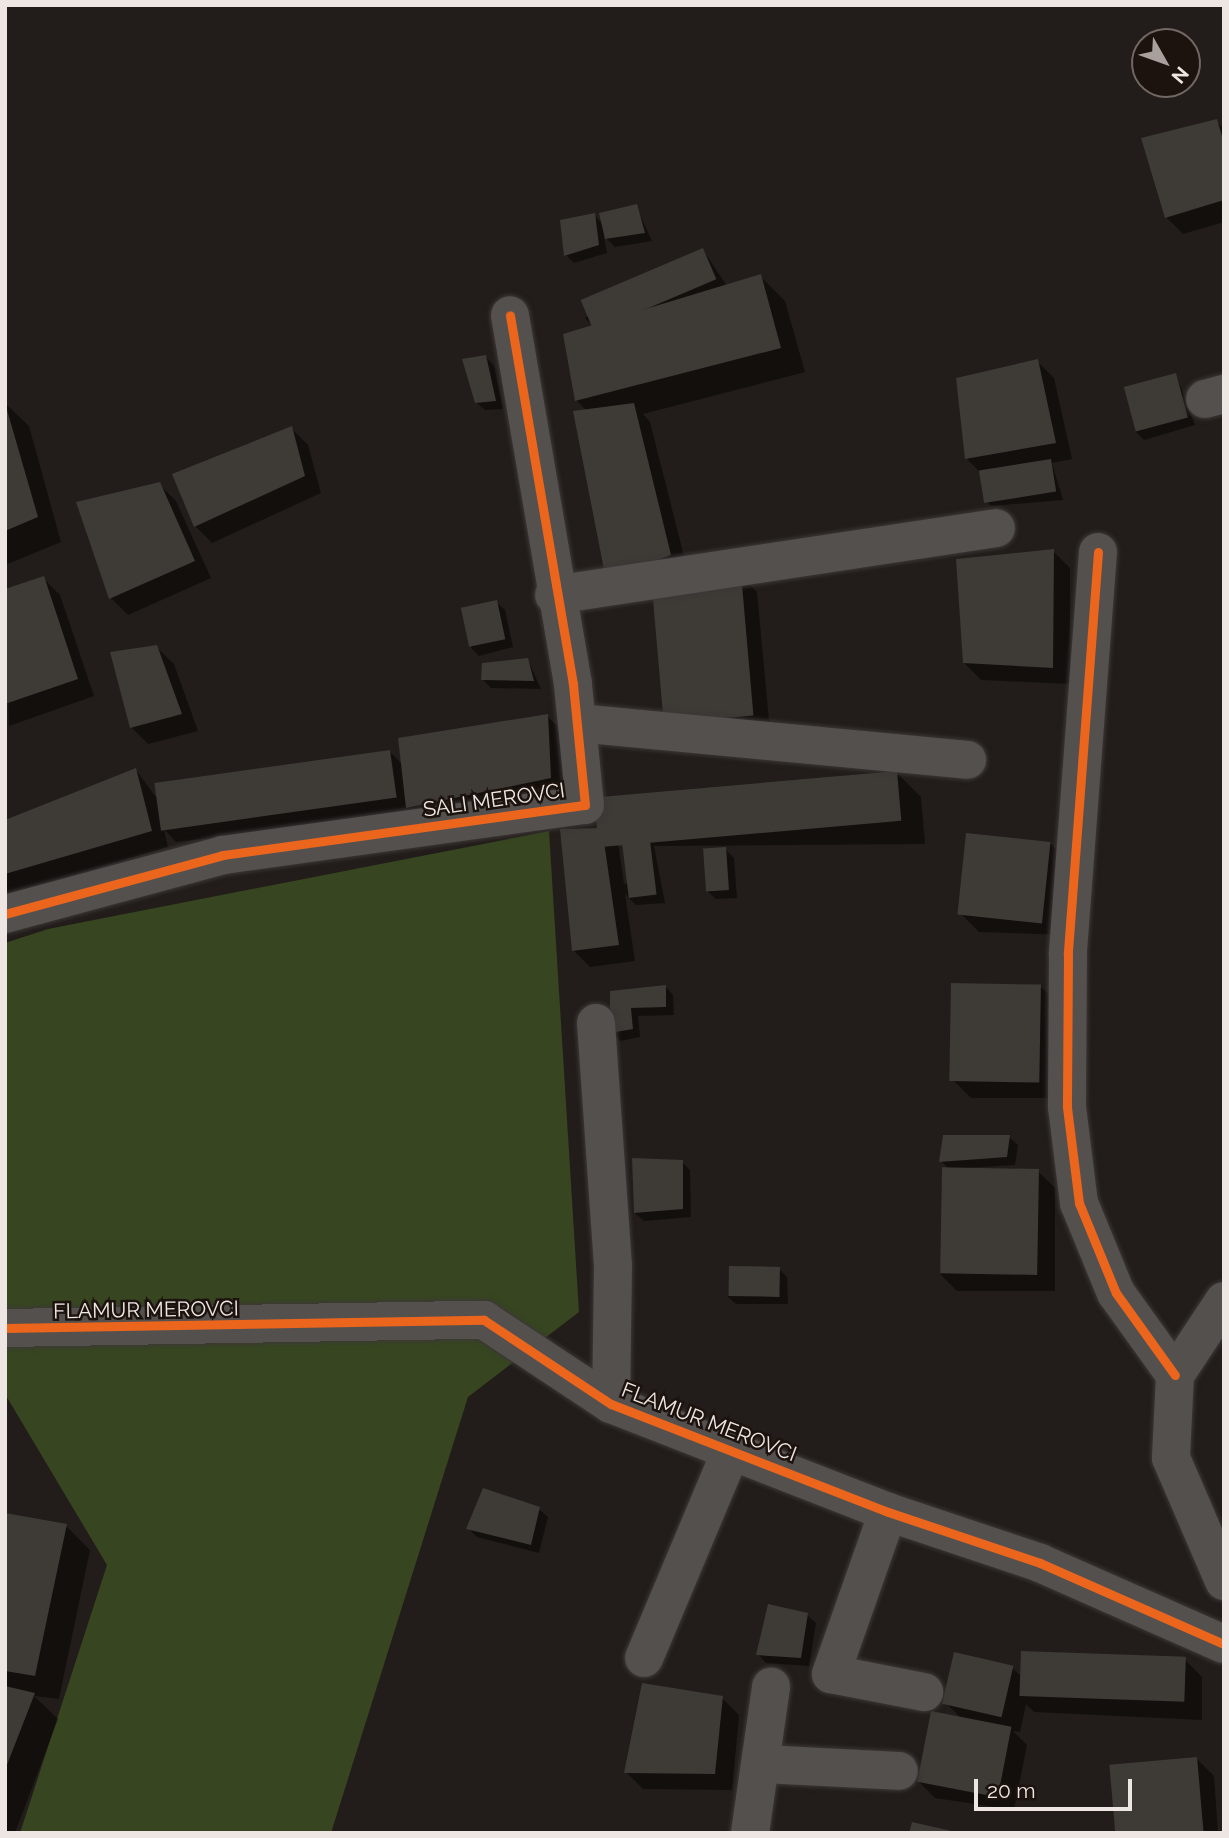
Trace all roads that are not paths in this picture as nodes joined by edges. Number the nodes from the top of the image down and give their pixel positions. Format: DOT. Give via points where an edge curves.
graph roads {
  1 [pos="510,315"];
  2 [pos="996,528"];
  3 [pos="1098,552"];
  4 [pos="554,595"];
  5 [pos="578,723"];
  6 [pos="967,760"];
  7 [pos="5,914"];
  8 [pos="596,1023"];
  9 [pos="1224,1301"];
  10 [pos="5,1328"];
  11 [pos="1175,1375"];
  12 [pos="611,1404"];
  13 [pos="732,1449"];
  14 [pos="888,1512"];
  15 [pos="1224,1581"];
  16 [pos="1224,1644"];
  17 [pos="644,1658"];
  18 [pos="771,1687"];
  19 [pos="924,1692"];
  20 [pos="762,1764"];
  21 [pos="899,1771"];
  22 [pos="750,1833"];
  1 -- 4 [label="street, SALI MEROVCI"];
  2 -- 4 [label="street"];
  3 -- 11 [label="street" via="1068,955 1067,1107 1079,1203 1116,1293"];
  4 -- 5 [label="street, SALI MEROVCI"];
  5 -- 6 [label="street"];
  5 -- 7 [label="street, SALI MEROVCI" via="585,805 223,855"];
  8 -- 12 [label="street, FLAMUR MEROVCI" via="613,1265"];
  9 -- 11 [label="street"];
  10 -- 12 [label="street, FLAMUR MEROVCI" via="484,1320"];
  11 -- 15 [label="street" via="1171,1458"];
  12 -- 13 [label="street, FLAMUR MEROVCI"];
  13 -- 14 [label="street, FLAMUR MEROVCI"];
  13 -- 17 [label="street"];
  14 -- 16 [label="street, FLAMUR MEROVCI" via="1040,1563"];
  14 -- 19 [label="street" via="831,1674"];
  18 -- 20 [label="street"];
  20 -- 21 [label="street"];
  20 -- 22 [label="street"];
}
